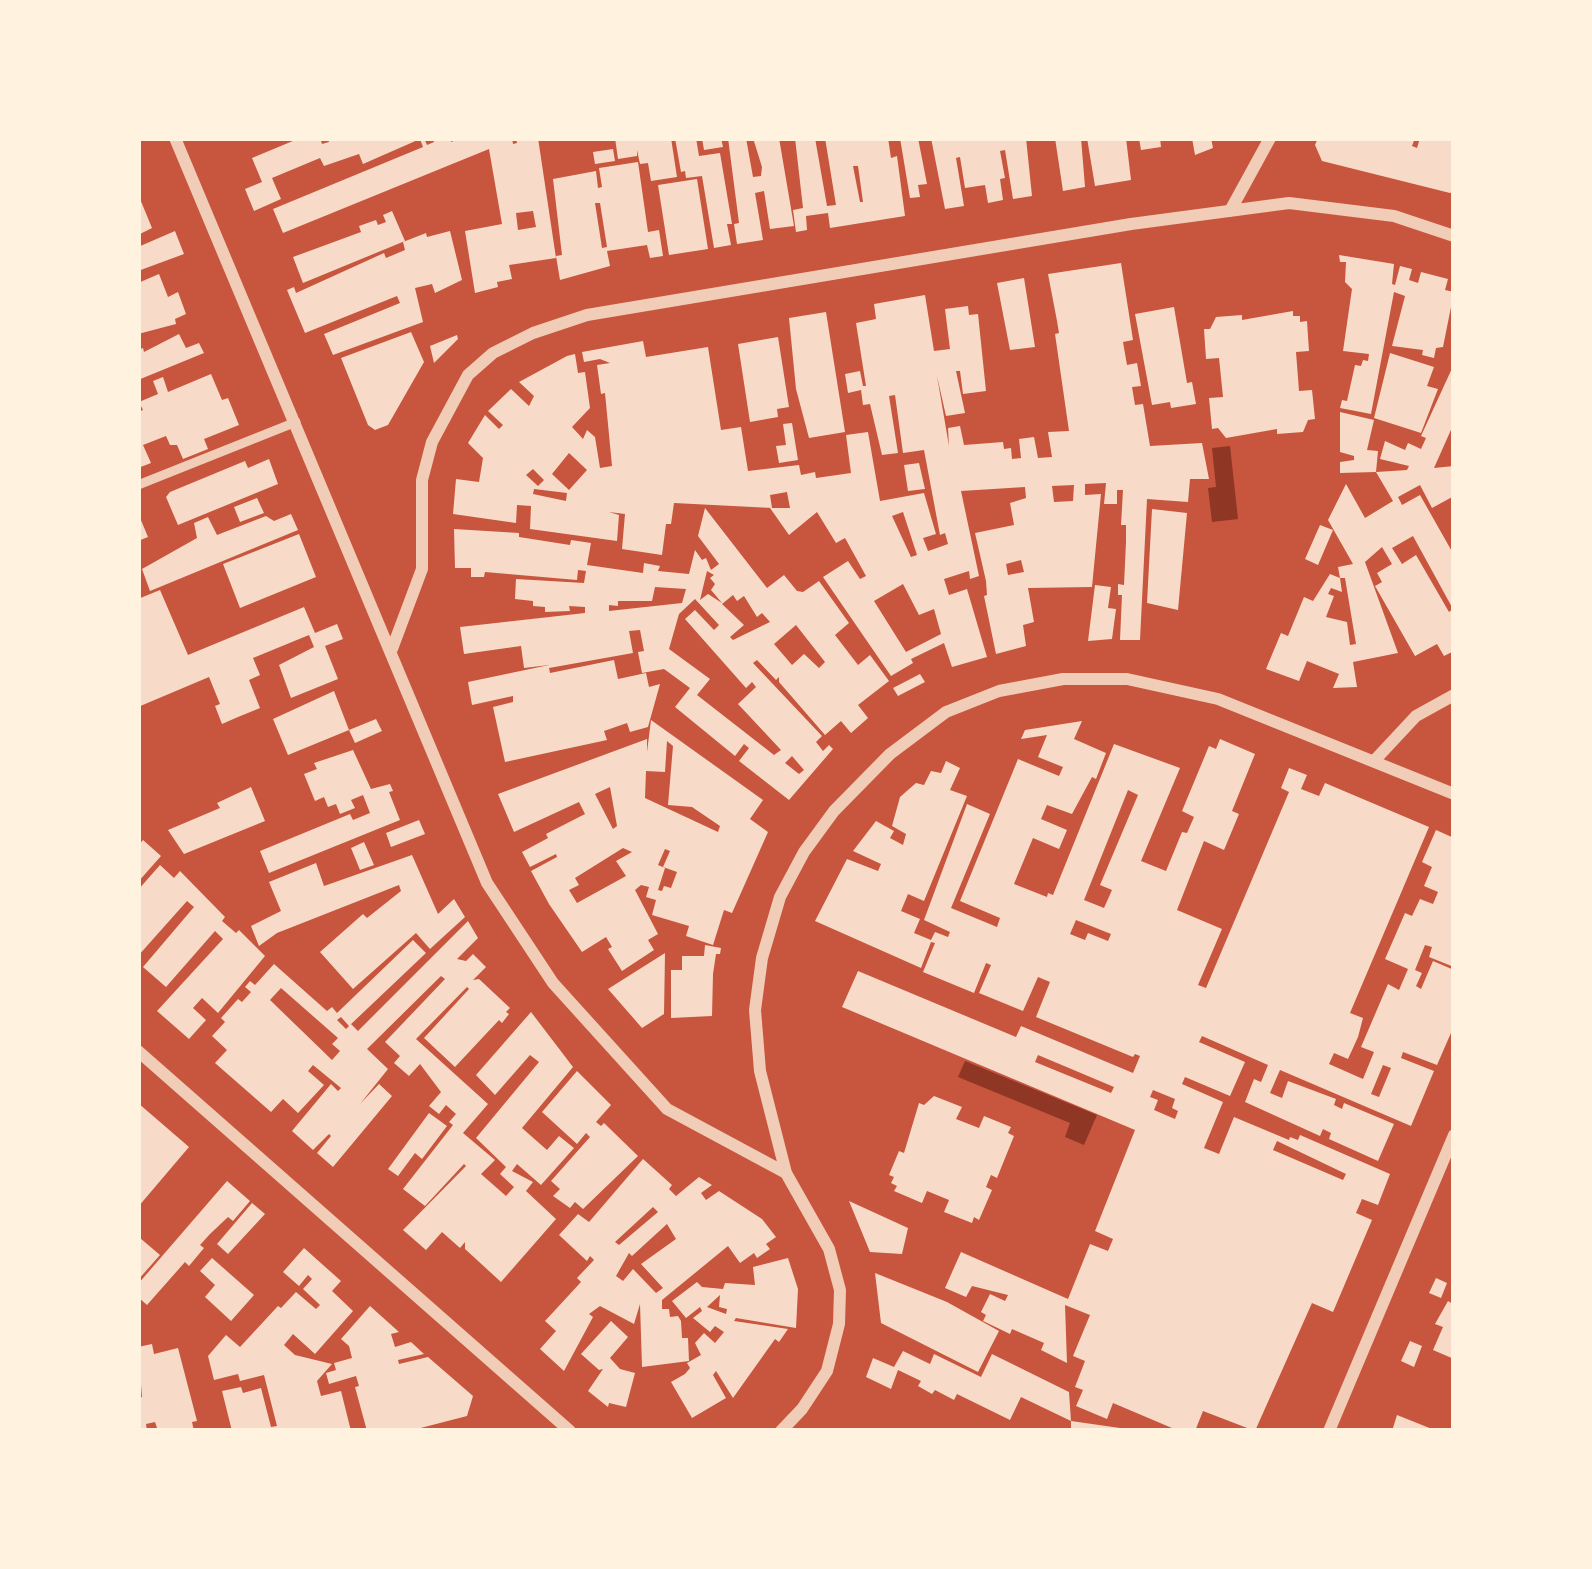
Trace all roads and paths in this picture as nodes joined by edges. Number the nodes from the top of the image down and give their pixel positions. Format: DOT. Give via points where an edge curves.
graph roads {
  1 [pos="175,138"];
  2 [pos="1270,138"];
  3 [pos="1230,211"];
  4 [pos="1454,236"];
  5 [pos="296,422"];
  6 [pos="138,485"];
  7 [pos="392,649"];
  8 [pos="1454,695"];
  9 [pos="1374,761"];
  10 [pos="1454,794"];
  11 [pos="138,1052"];
  12 [pos="1454,1135"];
  13 [pos="786,1173"];
  14 [pos="570,1431"];
  15 [pos="781,1431"];
  16 [pos="1329,1431"];
  1 -- 5 [label="street"];
  2 -- 3 [label="street"];
  3 -- 4 [label="street" via="1289,203 1394,216"];
  3 -- 7 [label="street" via="587,315 493,353 468,375 433,442 422,480 422,568"];
  5 -- 6 [label="lane"];
  5 -- 7 [label="street"];
  7 -- 13 [label="street" via="488,883 553,983 667,1109"];
  8 -- 9 [label="street" via="1416,716"];
  9 -- 10 [label="street"];
  9 -- 13 [label="street" via="1218,699 1127,680 1063,679 946,712 834,811 780,897 755,1010 760,1071"];
  11 -- 14 [label="street"];
  12 -- 16 [label="street"];
  13 -- 15 [label="street" via="829,1250 840,1307 827,1371"];
}
